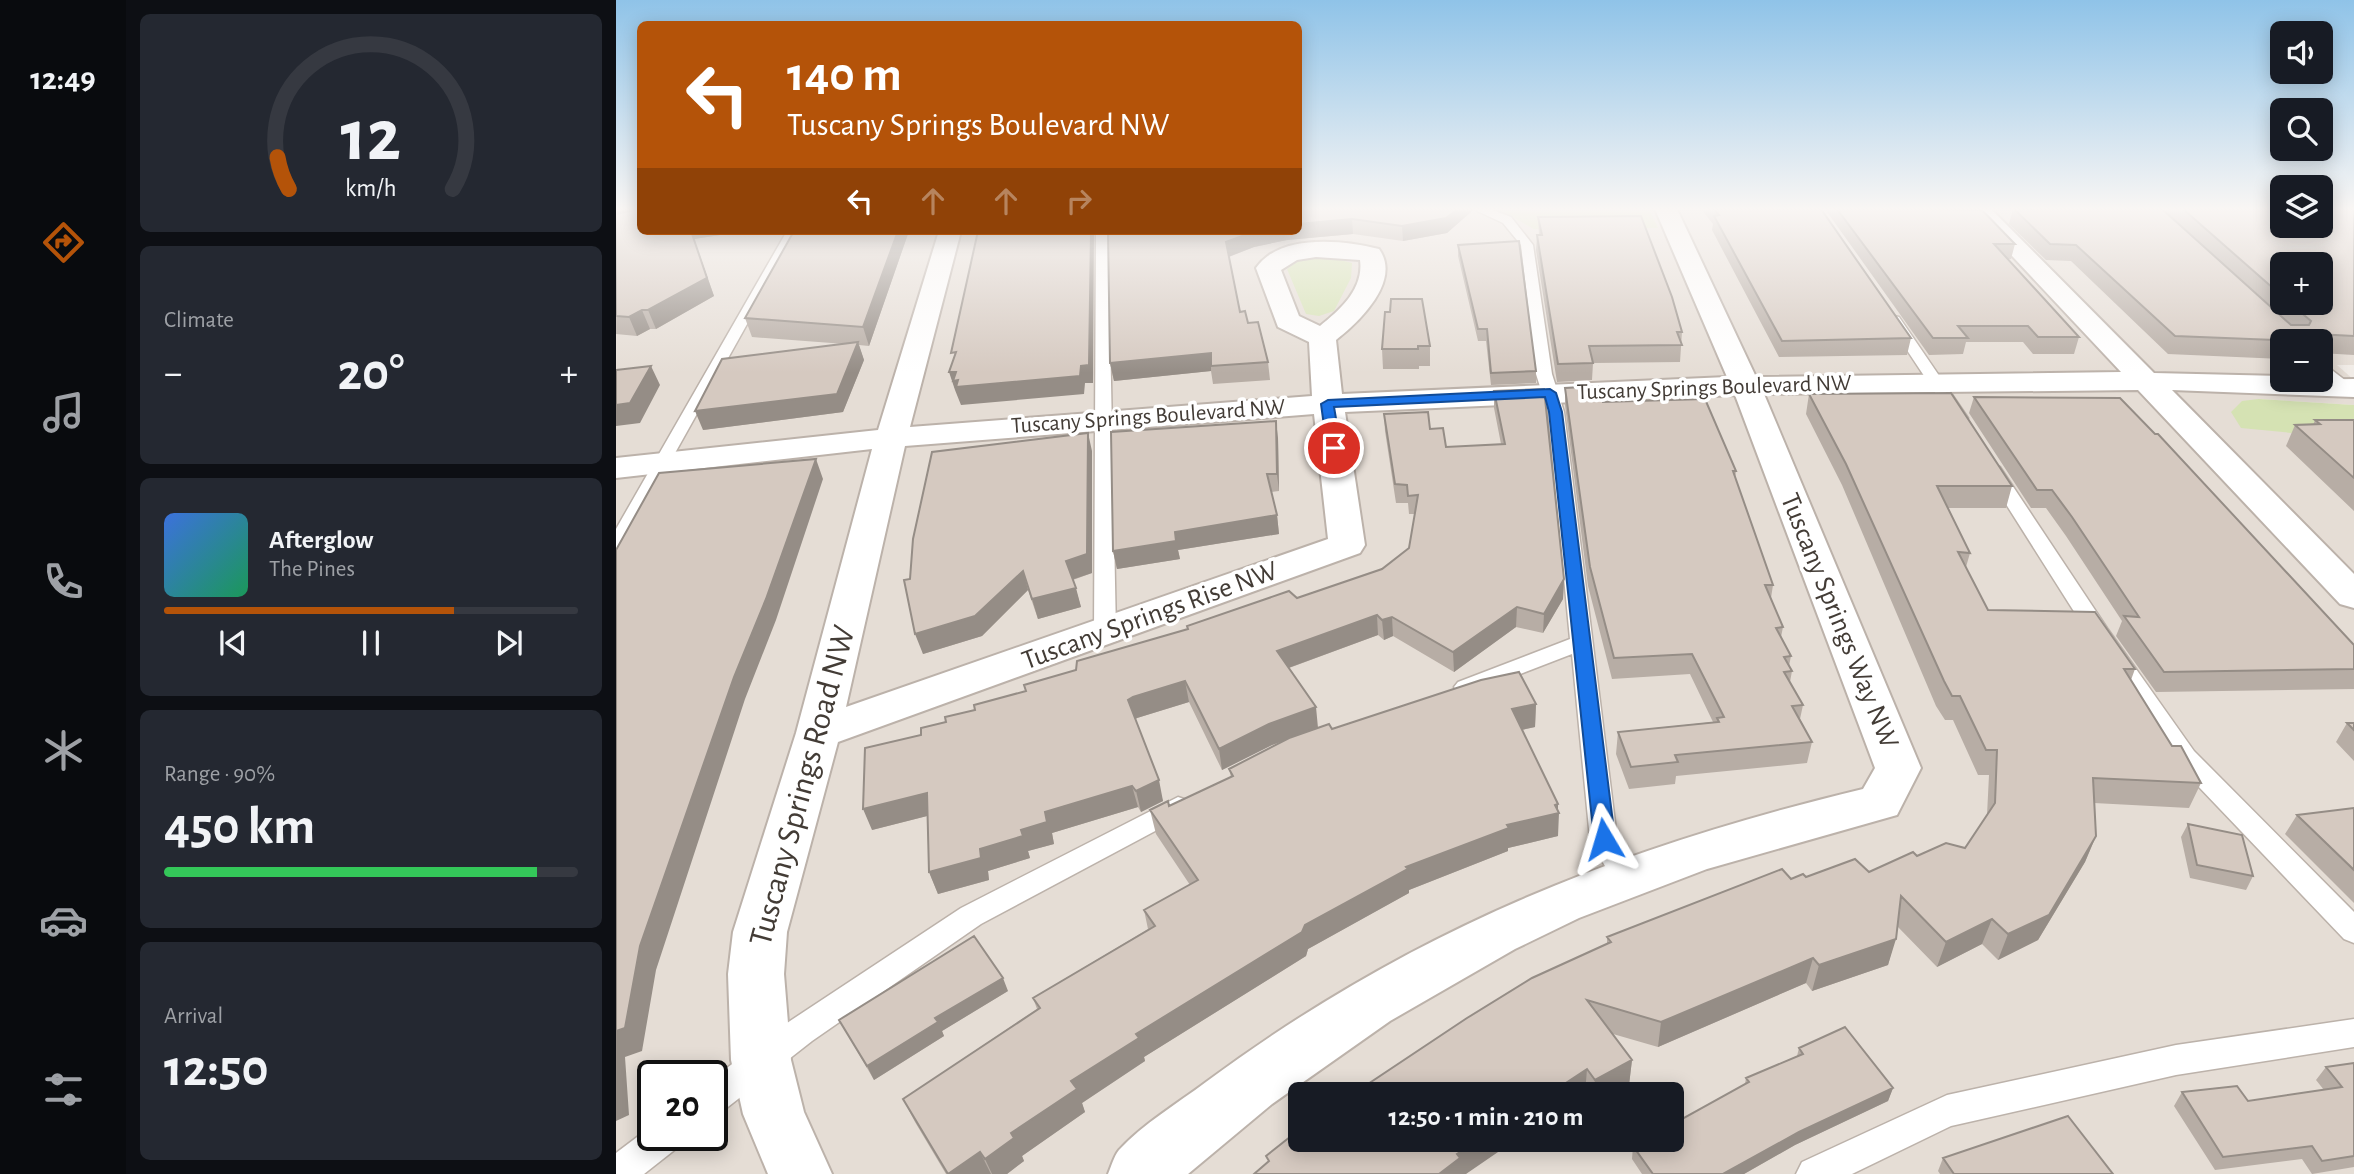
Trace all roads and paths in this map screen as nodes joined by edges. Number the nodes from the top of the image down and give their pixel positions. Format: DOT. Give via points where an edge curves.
graph roads {
  1 [pos="774,264"];
  2 [pos="941,264"];
  3 [pos="1102,264"];
  4 [pos="1529,264"];
  5 [pos="1691,264"];
  6 [pos="2033,264"];
  7 [pos="1885,308"];
  8 [pos="1322,338"];
  9 [pos="2333,375"];
  10 [pos="2150,382"];
  11 [pos="1938,383"];
  12 [pos="1746,386"];
  13 [pos="2349,387"];
  14 [pos="1550,393"];
  15 [pos="1328,404"];
  16 [pos="1102,420"];
  17 [pos="891,438"];
  18 [pos="661,462"];
  19 [pos="616,468"];
  20 [pos="616,548"];
  21 [pos="2354,596"];
  22 [pos="1105,633"];
  23 [pos="1580,643"];
  24 [pos="1448,694"];
  25 [pos="818,733"];
  26 [pos="1198,797"];
  27 [pos="1626,878"];
  28 [pos="2354,930"];
  29 [pos="2354,1033"];
  30 [pos="761,1060"];
  31 [pos="728,1086"];
  32 [pos="647,1151"];
  33 [pos="617,1174"];
  34 [pos="800,1174"];
  35 [pos="1140,1174"];
  36 [pos="1814,1174"];
  1 -- 18 [label="lane"];
  2 -- 17 [label="street, Tuscany Springs Road NW"];
  3 -- 16 [label="lane"];
  4 -- 14 [label="lane"];
  5 -- 12 [label="street, Tuscany Springs Way NW"];
  6 -- 10 [label="street"];
  7 -- 11 [label="lane"];
  8 -- 15 [label="street"];
  9 -- 13 [label="lane"];
  10 -- 11 [label="street, Tuscany Springs Boulevard NW"];
  10 -- 13 [label="street, Tuscany Springs Boulevard NW"];
  10 -- 21 [label="street"];
  11 -- 12 [label="street, Tuscany Springs Boulevard NW"];
  11 -- 28 [label="lane" via="2098,632 2185,757"];
  12 -- 14 [label="street, Tuscany Springs Boulevard NW"];
  12 -- 27 [label="street, Tuscany Springs Way NW" via="1898,768 1880,803 1760,832"];
  14 -- 15 [label="street, Tuscany Springs Boulevard NW"];
  14 -- 23 [label="lane" via="1556,412"];
  15 -- 16 [label="street, Tuscany Springs Boulevard NW"];
  15 -- 22 [label="street, Tuscany Springs Rise NW" via="1347,545"];
  16 -- 17 [label="street, Tuscany Springs Boulevard NW"];
  16 -- 22 [label="lane"];
  17 -- 18 [label="street, Tuscany Springs Boulevard NW"];
  17 -- 25 [label="street, Tuscany Springs Road NW"];
  18 -- 19 [label="street, Tuscany Springs Boulevard NW"];
  18 -- 20 [label="lane"];
  22 -- 25 [label="street, Tuscany Springs Rise NW"];
  23 -- 24 [label="lane"];
  23 -- 27 [label="lane" via="1604,839"];
  25 -- 30 [label="street, Tuscany Springs Road NW" via="761,932 756,984"];
  26 -- 30 [label="lane" via="971,916"];
  27 -- 35 [label="street, Tuscany Springs Way NW" via="1496,935 1410,981 1244,1091"];
  29 -- 36 [label="lane" via="2176,1060 1947,1111"];
  30 -- 31 [label="lane"];
  30 -- 34 [label="street, Tuscany Springs Road NW" via="774,1114"];
  32 -- 33 [label="lane"];
}
